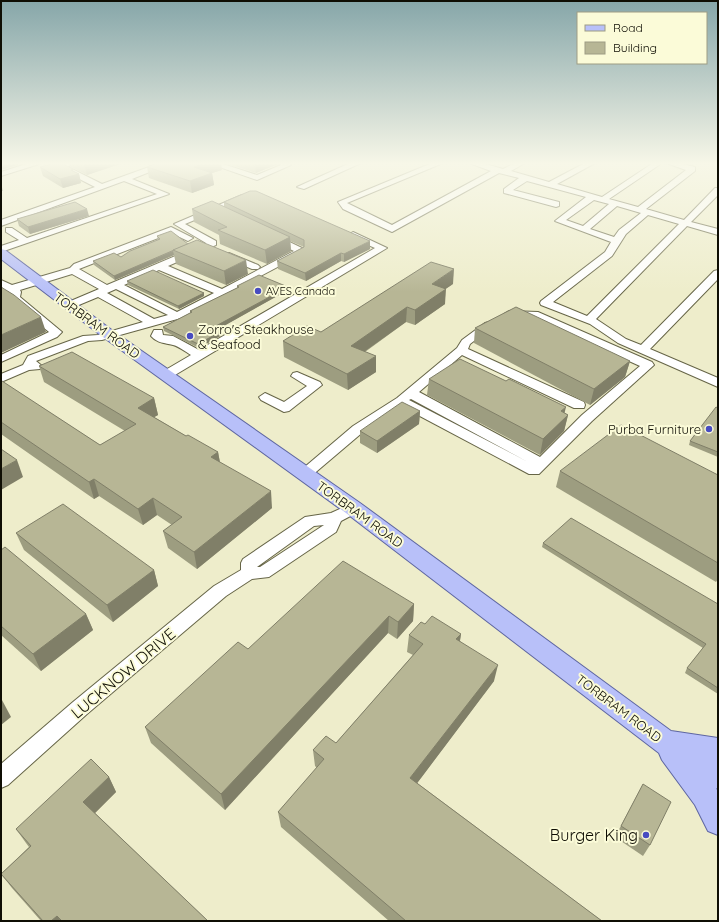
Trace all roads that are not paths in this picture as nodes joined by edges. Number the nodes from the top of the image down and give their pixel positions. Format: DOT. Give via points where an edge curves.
graph roads {
  1 [pos="59,206"];
  2 [pos="129,206"];
  3 [pos="222,206"];
  4 [pos="345,206"];
  5 [pos="435,206"];
  6 [pos="579,206"];
  7 [pos="612,206"];
  8 [pos="626,206"];
  9 [pos="649,206"];
  10 [pos="701,206"];
  11 [pos="215,209"];
  12 [pos="643,211"];
  13 [pos="229,216"];
  14 [pos="1,223"];
  15 [pos="684,223"];
  16 [pos="9,230"];
  17 [pos="584,230"];
  18 [pos="347,232"];
  19 [pos="718,232"];
  20 [pos="265,233"];
  21 [pos="26,241"];
  22 [pos="617,241"];
  23 [pos="205,246"];
  24 [pos="1,249"];
  25 [pos="4,258"];
  26 [pos="159,266"];
  27 [pos="256,267"];
  28 [pos="73,270"];
  29 [pos="718,273"];
  30 [pos="33,283"];
  31 [pos="7,289"];
  32 [pos="107,289"];
  33 [pos="222,293"];
  34 [pos="1,298"];
  35 [pos="70,305"];
  36 [pos="177,316"];
  37 [pos="589,320"];
  38 [pos="161,332"];
  39 [pos="103,336"];
  40 [pos="461,350"];
  41 [pos="642,350"];
  42 [pos="199,355"];
  43 [pos="2,359"];
  44 [pos="449,360"];
  45 [pos="463,367"];
  46 [pos="23,368"];
  47 [pos="166,375"];
  48 [pos="297,376"];
  49 [pos="1,378"];
  50 [pos="717,380"];
  51 [pos="265,397"];
  52 [pos="406,397"];
  53 [pos="579,405"];
  54 [pos="566,418"];
  55 [pos="580,425"];
  56 [pos="305,474"];
  57 [pos="344,513"];
  58 [pos="663,741"];
  59 [pos="718,750"];
  60 [pos="718,776"];
  61 [pos="1,778"];
  62 [pos="718,821"];
  1 -- 14 [label="street" via="63,208 34,217 28,214"];
  2 -- 21 [label="street"];
  3 -- 11 [label="street"];
  4 -- 5 [label="street" via="392,229"];
  6 -- 17 [label="street" via="559,220"];
  7 -- 17 [label="street"];
  8 -- 12 [label="street"];
  9 -- 12 [label="street"];
  10 -- 15 [label="street"];
  11 -- 13 [label="street"];
  11 -- 23 [label="street" via="178,224 213,243"];
  12 -- 15 [label="street"];
  12 -- 22 [label="street" via="622,232"];
  15 -- 19 [label="street"];
  15 -- 37 [label="street"];
  16 -- 21 [label="street"];
  17 -- 22 [label="street"];
  18 -- 42 [label="street" via="382,248"];
  20 -- 33 [label="street" via="301,251"];
  21 -- 24 [label="street"];
  22 -- 37 [label="street" via="609,254 545,303"];
  23 -- 26 [label="street"];
  23 -- 27 [label="street"];
  23 -- 28 [label="street" via="171,230 77,266"];
  25 -- 30 [label="main road, TORBRAM ROAD"];
  26 -- 32 [label="street"];
  26 -- 33 [label="street"];
  28 -- 30 [label="street"];
  28 -- 32 [label="street"];
  29 -- 41 [label="street"];
  30 -- 31 [label="street"];
  30 -- 35 [label="main road, TORBRAM ROAD"];
  31 -- 34 [label="street"];
  31 -- 43 [label="street" via="14,298 56,332"];
  32 -- 35 [label="street"];
  32 -- 36 [label="street"];
  32 -- 38 [label="street"];
  33 -- 36 [label="street"];
  35 -- 39 [label="main road, TORBRAM ROAD"];
  36 -- 38 [label="street" via="166,320"];
  37 -- 41 [label="street" via="622,342"];
  38 -- 39 [label="street" via="124,332"];
  38 -- 42 [label="street"];
  39 -- 46 [label="street" via="41,365"];
  39 -- 47 [label="main road, TORBRAM ROAD"];
  40 -- 44 [label="street"];
  40 -- 53 [label="street"];
  40 -- 55 [label="street" via="466,342 500,317 525,312 648,365"];
  41 -- 50 [label="street"];
  42 -- 47 [label="street"];
  43 -- 46 [label="street"];
  44 -- 45 [label="street"];
  44 -- 52 [label="street"];
  46 -- 49 [label="street"];
  47 -- 56 [label="main road, TORBRAM ROAD"];
  48 -- 51 [label="street" via="316,385 284,408"];
  52 -- 55 [label="street" via="541,464"];
  52 -- 56 [label="street" via="358,429"];
  54 -- 55 [label="street"];
  56 -- 57 [label="main road, TORBRAM ROAD"];
  57 -- 58 [label="main road, TORBRAM ROAD"];
  57 -- 61 [label="street, LUCKNOW DRIVE" via="331,528 263,573 249,573 220,591"];
  58 -- 59 [label="main road"];
  58 -- 60 [label="main road, TORBRAM ROAD"];
  58 -- 62 [label="main road" via="705,795"];
}
